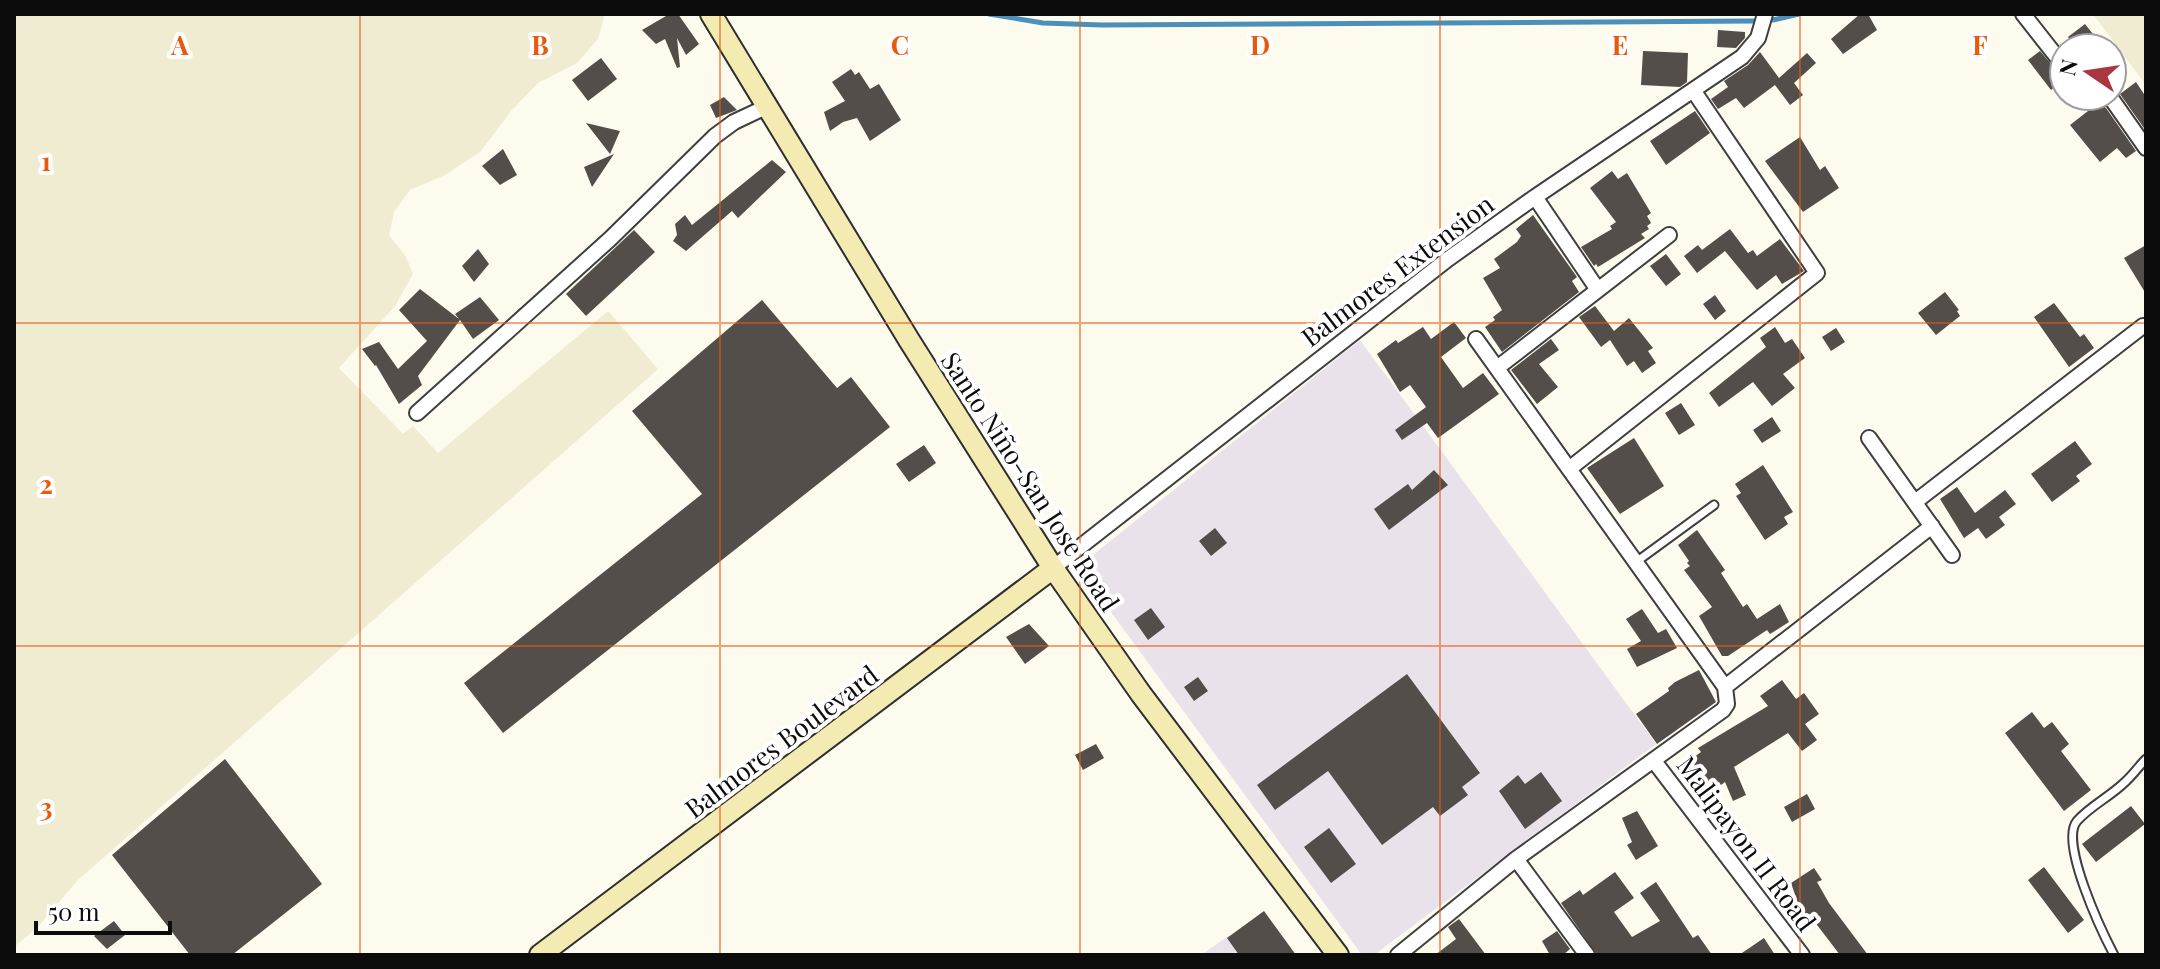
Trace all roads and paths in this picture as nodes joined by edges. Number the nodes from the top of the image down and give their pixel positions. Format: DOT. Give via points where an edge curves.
graph roads {
  1 [pos="711,14"];
  2 [pos="1765,14"];
  3 [pos="2023,14"];
  4 [pos="2048,46"];
  5 [pos="1693,90"];
  6 [pos="768,106"];
  7 [pos="2121,112"];
  8 [pos="2146,148"];
  9 [pos="1535,197"];
  10 [pos="1669,235"];
  11 [pos="1598,290"];
  12 [pos="2143,326"];
  13 [pos="1476,339"];
  14 [pos="1497,368"];
  15 [pos="417,413"];
  16 [pos="1869,438"];
  17 [pos="1569,469"];
  18 [pos="1915,502"];
  19 [pos="1714,505"];
  20 [pos="1932,526"];
  21 [pos="1952,555"];
  22 [pos="1636,562"];
  23 [pos="1053,568"];
  24 [pos="1725,687"];
  25 [pos="2146,759"];
  26 [pos="1654,761"];
  27 [pos="1516,859"];
  28 [pos="540,955"];
  29 [pos="1338,955"];
  30 [pos="1398,955"];
  31 [pos="1587,955"];
  32 [pos="1802,955"];
  33 [pos="2114,955"];
  1 -- 6 [label="main road, Santo Niño-San Jose Road"];
  2 -- 5 [label="street, Balmores Extension" via="1751,49"];
  3 -- 4 [label="street"];
  5 -- 9 [label="street, Balmores Extension"];
  5 -- 17 [label="street" via="1817,273"];
  6 -- 15 [label="street" via="715,136"];
  6 -- 23 [label="main road, Santo Niño-San Jose Road"];
  7 -- 8 [label="street"];
  9 -- 11 [label="street"];
  9 -- 23 [label="street, Balmores Extension" via="1354,331"];
  10 -- 11 [label="street"];
  11 -- 14 [label="street"];
  12 -- 18 [label="street"];
  13 -- 14 [label="street"];
  14 -- 17 [label="street"];
  16 -- 18 [label="street"];
  17 -- 22 [label="street"];
  18 -- 20 [label="street"];
  19 -- 22 [label="lane"];
  20 -- 21 [label="street"];
  20 -- 24 [label="street"];
  22 -- 24 [label="street"];
  23 -- 28 [label="main road, Balmores Boulevard"];
  23 -- 29 [label="main road, Santo Niño-San Jose Road"];
  24 -- 26 [label="street" via="1723,710"];
  25 -- 33 [label="lane" via="2075,823 2072,838 2073,853"];
  26 -- 27 [label="street"];
  26 -- 32 [label="street, Malipayon II Road"];
  27 -- 30 [label="street"];
  27 -- 31 [label="street"];
}
